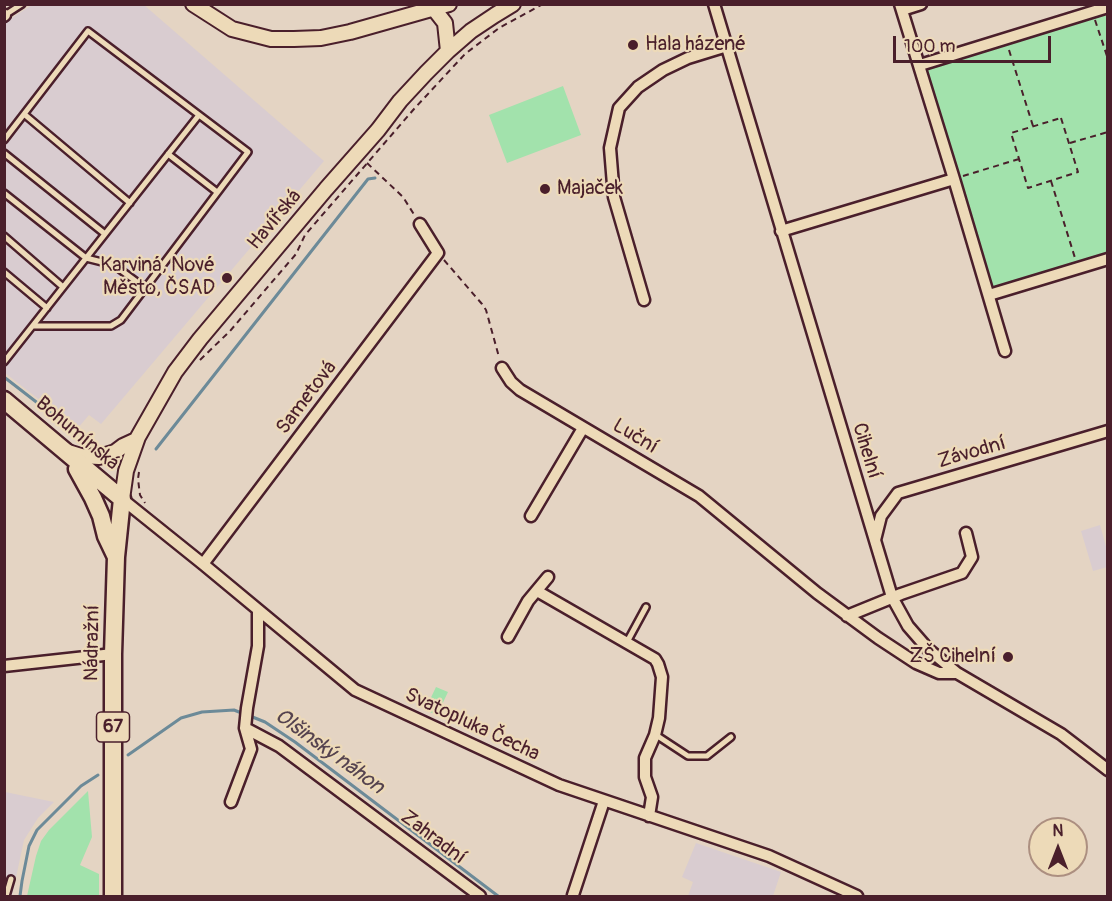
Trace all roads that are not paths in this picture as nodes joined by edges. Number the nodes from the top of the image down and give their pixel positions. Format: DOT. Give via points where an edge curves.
graph roads {
  1 [pos="22,4"];
  2 [pos="193,4"];
  3 [pos="448,4"];
  4 [pos="513,4"];
  5 [pos="714,4"];
  6 [pos="921,4"];
  7 [pos="901,7"];
  8 [pos="1107,7"];
  9 [pos="434,9"];
  10 [pos="5,16"];
  11 [pos="727,46"];
  12 [pos="448,51"];
  13 [pos="920,65"];
  14 [pos="24,114"];
  15 [pos="199,115"];
  16 [pos="4,140"];
  17 [pos="4,153"];
  18 [pos="168,154"];
  19 [pos="954,179"];
  20 [pos="217,192"];
  21 [pos="4,193"];
  22 [pos="130,203"];
  23 [pos="420,224"];
  24 [pos="781,231"];
  25 [pos="105,234"];
  26 [pos="4,236"];
  27 [pos="86,258"];
  28 [pos="1107,260"];
  29 [pos="4,272"];
  30 [pos="63,287"];
  31 [pos="145,288"];
  32 [pos="989,295"];
  33 [pos="644,300"];
  34 [pos="47,308"];
  35 [pos="33,326"];
  36 [pos="1005,351"];
  37 [pos="4,362"];
  38 [pos="502,368"];
  39 [pos="4,400"];
  40 [pos="583,428"];
  41 [pos="1107,431"];
  42 [pos="136,440"];
  43 [pos="66,453"];
  44 [pos="122,499"];
  45 [pos="531,516"];
  46 [pos="966,533"];
  47 [pos="874,541"];
  48 [pos="116,557"];
  49 [pos="203,564"];
  50 [pos="548,577"];
  51 [pos="537,591"];
  52 [pos="892,597"];
  53 [pos="646,607"];
  54 [pos="258,610"];
  55 [pos="847,616"];
  56 [pos="508,637"];
  57 [pos="626,643"];
  58 [pos="112,654"];
  59 [pos="4,666"];
  60 [pos="957,673"];
  61 [pos="246,718"];
  62 [pos="655,735"];
  63 [pos="731,737"];
  64 [pos="1107,770"];
  65 [pos="604,801"];
  66 [pos="231,802"];
  67 [pos="649,816"];
  68 [pos="11,879"];
  69 [pos="573,895"];
  70 [pos="6,897"];
  71 [pos="113,897"];
  72 [pos="480,897"];
  73 [pos="857,897"];
  1 -- 10 [label="lane"];
  2 -- 9 [label="street" via="232,29 271,39 321,38"];
  3 -- 9 [label="street"];
  4 -- 12 [label="street, Havířská"];
  5 -- 11 [label="street, Cihelní"];
  6 -- 7 [label="street"];
  7 -- 13 [label="street"];
  8 -- 13 [label="street"];
  9 -- 12 [label="street" via="444,23"];
  11 -- 24 [label="street, Cihelní"];
  11 -- 33 [label="street" via="663,70 638,87 619,108 610,148 614,197"];
  12 -- 42 [label="street, Havířská" via="400,101 200,339 175,372"];
  13 -- 19 [label="street"];
  14 -- 15 [label="lane" via="88,31"];
  14 -- 16 [label="lane"];
  14 -- 22 [label="lane"];
  15 -- 18 [label="lane"];
  15 -- 20 [label="lane" via="248,152"];
  17 -- 25 [label="lane"];
  18 -- 20 [label="lane"];
  18 -- 22 [label="lane"];
  19 -- 24 [label="street"];
  19 -- 32 [label="street"];
  20 -- 31 [label="lane"];
  21 -- 27 [label="lane"];
  22 -- 25 [label="lane"];
  23 -- 49 [label="street, Sametová" via="438,253"];
  24 -- 47 [label="street, Cihelní"];
  25 -- 27 [label="lane"];
  26 -- 30 [label="lane"];
  27 -- 30 [label="lane"];
  27 -- 31 [label="lane" via="114,265"];
  28 -- 32 [label="street"];
  29 -- 34 [label="lane"];
  30 -- 34 [label="lane"];
  31 -- 35 [label="lane" via="121,320 111,326"];
  32 -- 36 [label="street"];
  34 -- 35 [label="lane"];
  35 -- 37 [label="lane"];
  38 -- 40 [label="street, Luční" via="520,390"];
  39 -- 43 [label="main road, Bohumínská"];
  40 -- 45 [label="street"];
  40 -- 55 [label="street, Luční" via="699,496"];
  41 -- 47 [label="street, Závodní" via="898,493 881,516"];
  42 -- 43 [label="street" via="99,457"];
  42 -- 44 [label="street, Havířská"];
  43 -- 44 [label="main road, Bohumínská"];
  43 -- 48 [label="main road" via="93,498"];
  44 -- 48 [label="main road, Nádražní / 67"];
  44 -- 49 [label="street, Svatopluka Čecha"];
  46 -- 52 [label="street" via="972,557 962,573"];
  47 -- 52 [label="street, Cihelní"];
  48 -- 58 [label="main road, Nádražní / 67"];
  49 -- 54 [label="street, Svatopluka Čecha"];
  50 -- 51 [label="street"];
  51 -- 56 [label="street"];
  51 -- 57 [label="street"];
  52 -- 55 [label="street"];
  52 -- 60 [label="street, Cihelní" via="908,626"];
  53 -- 57 [label="lane"];
  54 -- 61 [label="street" via="258,646"];
  54 -- 65 [label="street, Svatopluka Čecha" via="356,690 559,785"];
  55 -- 60 [label="street, Luční" via="916,663 939,673"];
  57 -- 62 [label="street" via="655,659 661,670"];
  58 -- 59 [label="street"];
  58 -- 71 [label="main road, Nádražní / 67"];
  60 -- 64 [label="street, Cihelní" via="1061,734"];
  61 -- 66 [label="street" via="251,749"];
  61 -- 72 [label="street, Zahradní"];
  62 -- 63 [label="lane" via="688,756 706,756"];
  62 -- 67 [label="street" via="645,758 645,777 652,797"];
  65 -- 67 [label="street, Svatopluka Čecha"];
  65 -- 69 [label="street"];
  67 -- 73 [label="street, Svatopluka Čecha" via="769,856"];
  68 -- 70 [label="lane"];
}
